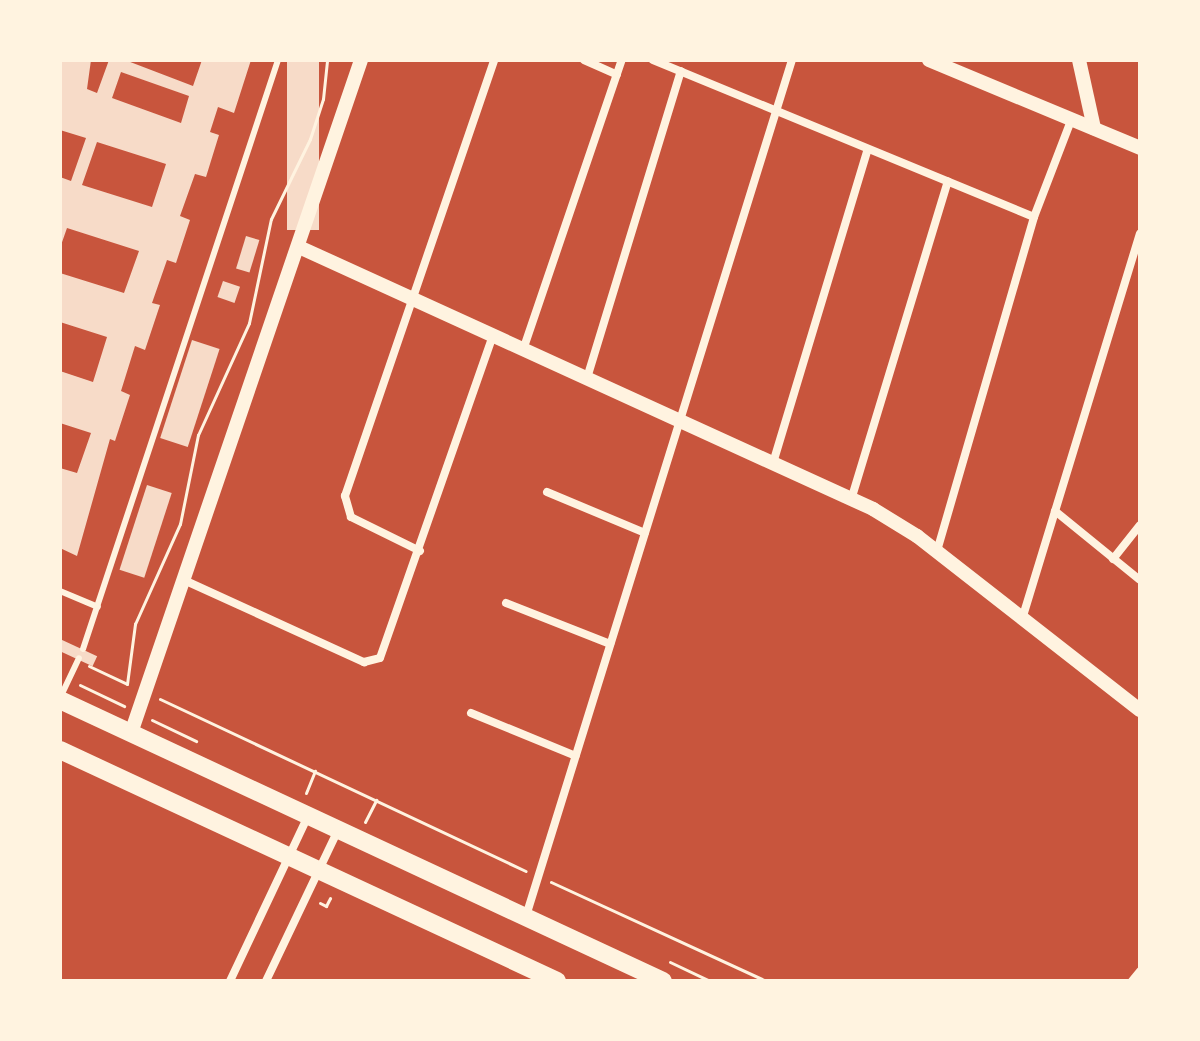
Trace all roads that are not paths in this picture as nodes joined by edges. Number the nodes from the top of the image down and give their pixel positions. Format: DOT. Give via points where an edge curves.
graph roads {
  1 [pos="278,60"];
  2 [pos="361,60"];
  3 [pos="494,60"];
  4 [pos="584,60"];
  5 [pos="622,60"];
  6 [pos="653,60"];
  7 [pos="792,60"];
  8 [pos="929,60"];
  9 [pos="1079,60"];
  10 [pos="681,71"];
  11 [pos="617,75"];
  12 [pos="776,110"];
  13 [pos="1072,118"];
  14 [pos="1094,128"];
  15 [pos="1140,148"];
  16 [pos="868,149"];
  17 [pos="948,181"];
  18 [pos="1034,217"];
  19 [pos="1140,234"];
  20 [pos="299,247"];
  21 [pos="1137,257"];
  22 [pos="412,300"];
  23 [pos="493,336"];
  24 [pos="523,351"];
  25 [pos="587,378"];
  26 [pos="680,420"];
  27 [pos="773,463"];
  28 [pos="547,492"];
  29 [pos="851,500"];
  30 [pos="1055,511"];
  31 [pos="1140,525"];
  32 [pos="645,533"];
  33 [pos="420,551"];
  34 [pos="937,551"];
  35 [pos="1113,559"];
  36 [pos="1140,580"];
  37 [pos="186,581"];
  38 [pos="61,594"];
  39 [pos="506,603"];
  40 [pos="98,607"];
  41 [pos="1023,616"];
  42 [pos="610,644"];
  43 [pos="83,649"];
  44 [pos="78,660"];
  45 [pos="60,699"];
  46 [pos="1140,710"];
  47 [pos="471,713"];
  48 [pos="131,733"];
  49 [pos="60,750"];
  50 [pos="576,756"];
  51 [pos="308,816"];
  52 [pos="338,830"];
  53 [pos="288,858"];
  54 [pos="317,872"];
  55 [pos="526,917"];
  56 [pos="1140,971"];
  57 [pos="230,981"];
  58 [pos="266,981"];
  59 [pos="557,981"];
  60 [pos="663,981"];
  61 [pos="1132,981"];
  1 -- 40 [label="lane" via="141,463"];
  2 -- 20 [label="street"];
  3 -- 22 [label="street"];
  4 -- 11 [label="street"];
  5 -- 11 [label="street"];
  6 -- 10 [label="street"];
  7 -- 12 [label="street"];
  8 -- 13 [label="street"];
  9 -- 14 [label="street"];
  10 -- 12 [label="street"];
  10 -- 25 [label="street"];
  11 -- 24 [label="street"];
  12 -- 16 [label="street"];
  12 -- 26 [label="street"];
  13 -- 14 [label="street"];
  13 -- 18 [label="street"];
  14 -- 15 [label="street"];
  16 -- 17 [label="street"];
  16 -- 27 [label="street"];
  17 -- 18 [label="street"];
  17 -- 29 [label="street"];
  18 -- 34 [label="street"];
  19 -- 21 [label="street"];
  20 -- 22 [label="street"];
  20 -- 37 [label="street"];
  21 -- 30 [label="street"];
  22 -- 23 [label="street"];
  22 -- 33 [label="street" via="345,506 351,517"];
  23 -- 24 [label="street"];
  23 -- 33 [label="street"];
  24 -- 25 [label="street"];
  25 -- 26 [label="street"];
  26 -- 27 [label="street"];
  26 -- 32 [label="street"];
  27 -- 29 [label="street"];
  28 -- 32 [label="street"];
  29 -- 34 [label="street"];
  30 -- 35 [label="street"];
  30 -- 41 [label="street"];
  31 -- 35 [label="street"];
  32 -- 42 [label="street"];
  33 -- 37 [label="street" via="386,648 373,661"];
  34 -- 41 [label="street"];
  35 -- 36 [label="street"];
  37 -- 48 [label="street"];
  38 -- 40 [label="lane"];
  39 -- 42 [label="street"];
  40 -- 43 [label="lane"];
  41 -- 46 [label="street"];
  42 -- 50 [label="street"];
  44 -- 45 [label="lane"];
  45 -- 48 [label="main road"];
  47 -- 50 [label="street"];
  48 -- 51 [label="main road"];
  49 -- 53 [label="main road"];
  50 -- 55 [label="street"];
  51 -- 52 [label="main road"];
  51 -- 53 [label="street"];
  52 -- 54 [label="street"];
  52 -- 55 [label="main road"];
  53 -- 54 [label="main road"];
  53 -- 57 [label="street"];
  54 -- 58 [label="street"];
  54 -- 59 [label="main road"];
  55 -- 60 [label="main road"];
  56 -- 61 [label="street"];
}
